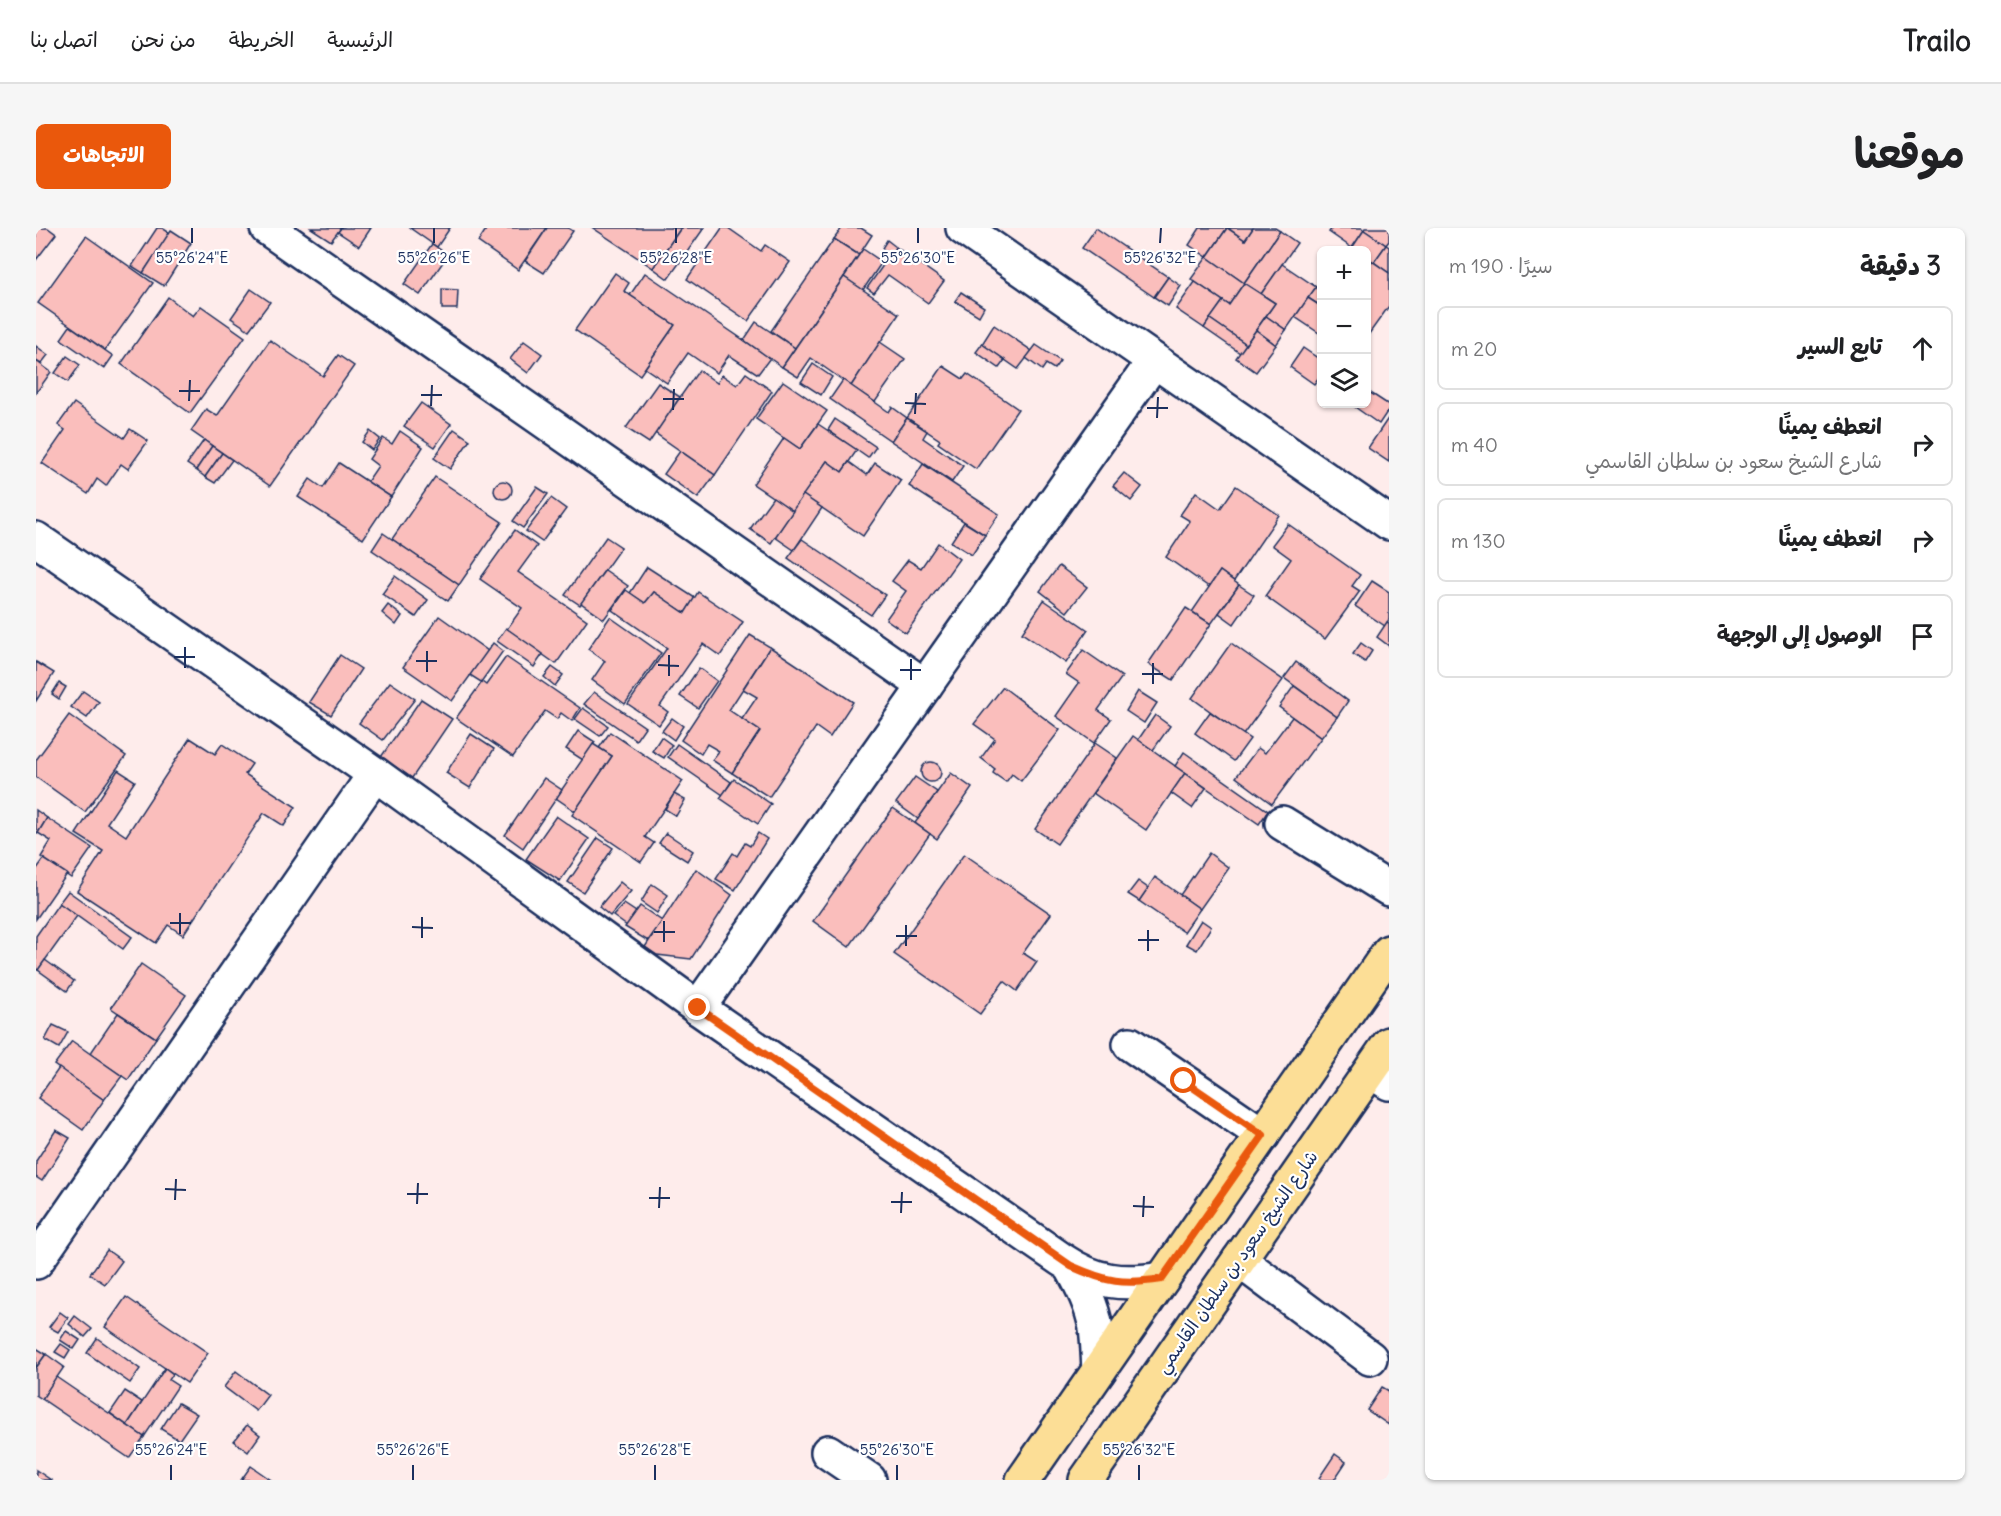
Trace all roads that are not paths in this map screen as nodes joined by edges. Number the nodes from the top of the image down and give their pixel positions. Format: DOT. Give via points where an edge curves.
graph roads {
  1 [pos="267,228"];
  2 [pos="963,228"];
  3 [pos="1154,361"];
  4 [pos="1389,523"];
  5 [pos="41,553"];
  6 [pos="925,686"];
  7 [pos="375,774"];
  8 [pos="1282,823"];
  9 [pos="1389,889"];
  10 [pos="1389,952"];
  11 [pos="698,1008"];
  12 [pos="1131,1044"];
  13 [pos="1389,1044"];
  14 [pos="1380,1077"];
  15 [pos="1263,1135"];
  16 [pos="1239,1260"];
  17 [pos="36,1262"];
  18 [pos="1071,1266"];
  19 [pos="1162,1279"];
  20 [pos="1370,1358"];
  21 [pos="1099,1370"];
  22 [pos="828,1452"];
  23 [pos="1094,1477"];
  24 [pos="869,1480"];
  25 [pos="1023,1480"];
  1 -- 6 [label="street"];
  2 -- 3 [label="street"];
  3 -- 4 [label="street"];
  3 -- 6 [label="street"];
  5 -- 7 [label="street"];
  6 -- 11 [label="street"];
  7 -- 11 [label="street"];
  7 -- 17 [label="street"];
  8 -- 9 [label="street"];
  10 -- 15 [label="main road"];
  11 -- 18 [label="street"];
  12 -- 15 [label="street"];
  13 -- 14 [label="main road, شارع الشيخ سعود بن سلطان القاسمي"];
  14 -- 16 [label="main road, شارع الشيخ سعود بن سلطان القاسمي"];
  15 -- 19 [label="main road"];
  16 -- 20 [label="street"];
  16 -- 23 [label="main road, شارع الشيخ سعود بن سلطان القاسمي"];
  18 -- 19 [label="street" via="1122,1283"];
  18 -- 21 [label="street" via="1091,1308"];
  19 -- 21 [label="main road"];
  21 -- 25 [label="main road"];
  22 -- 24 [label="street"];
}
